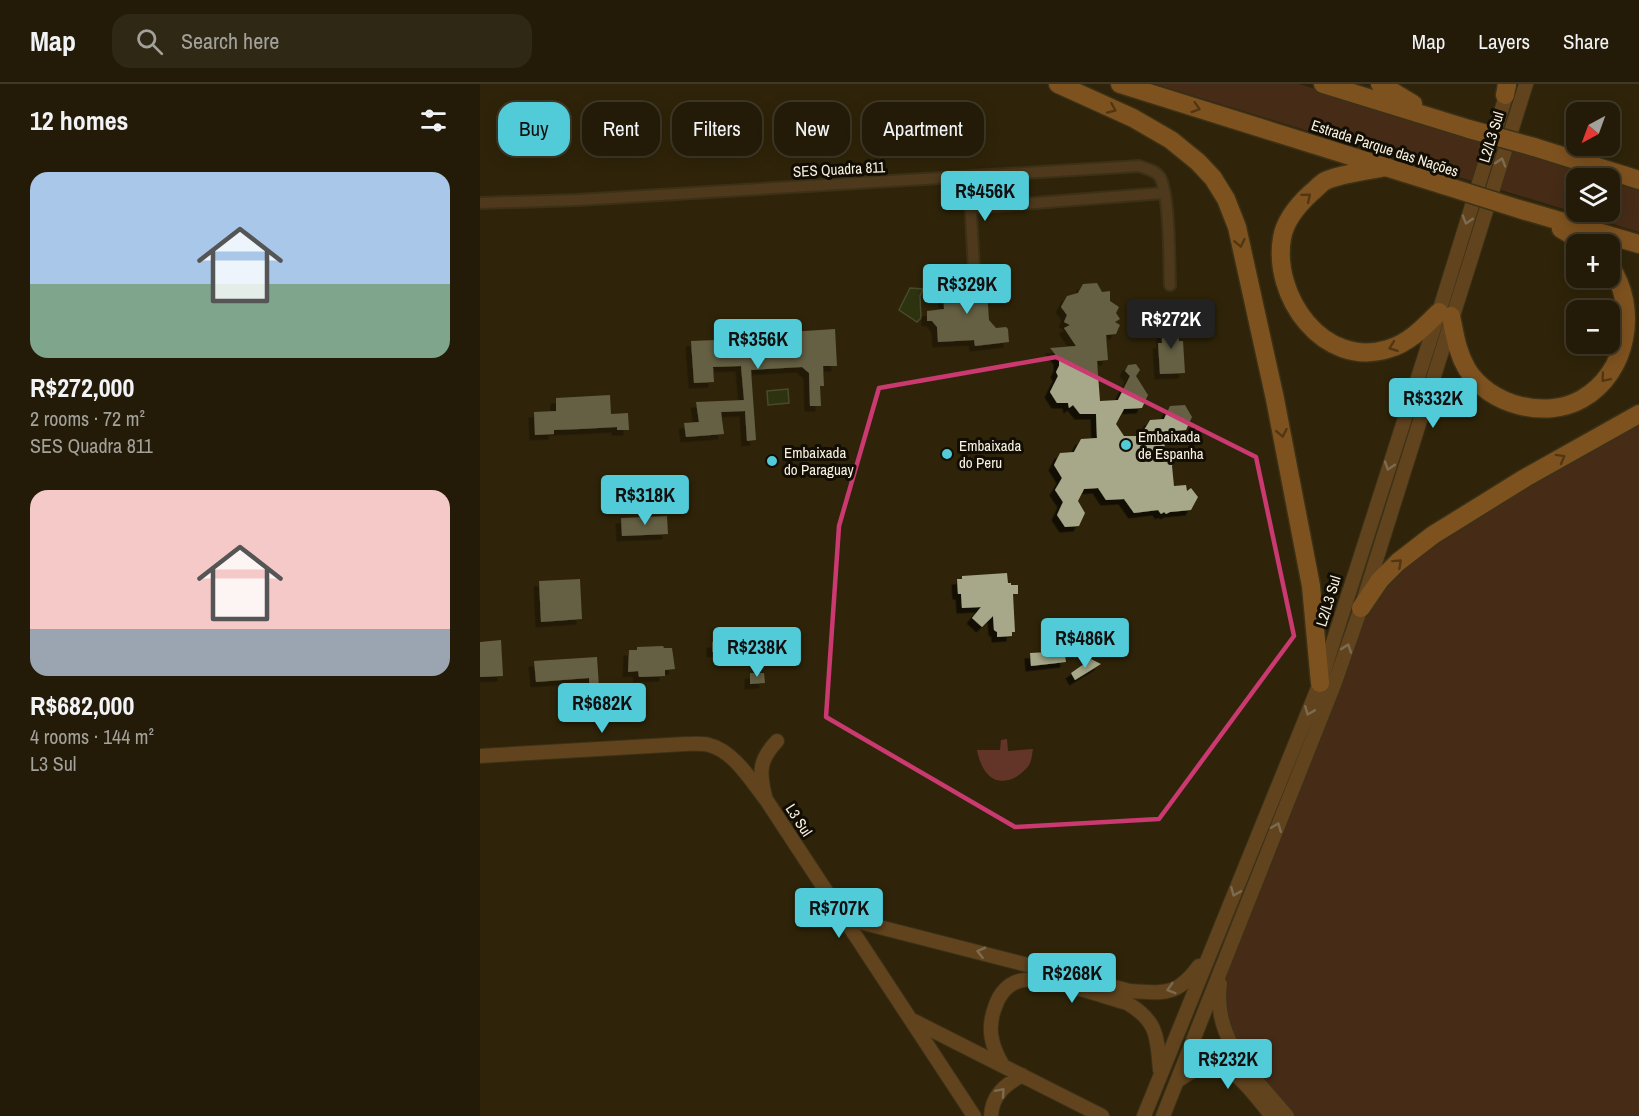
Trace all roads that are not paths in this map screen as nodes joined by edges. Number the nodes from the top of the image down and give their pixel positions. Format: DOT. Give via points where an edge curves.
graph roads {
  1 [pos="1059,84"];
  2 [pos="1120,84"];
  3 [pos="1323,84"];
  4 [pos="1380,84"];
  5 [pos="1526,84"];
  6 [pos="1507,88"];
  7 [pos="1463,128"];
  8 [pos="1387,167"];
  9 [pos="1634,175"];
  10 [pos="969,177"];
  11 [pos="1164,193"];
  12 [pos="480,203"];
  13 [pos="970,208"];
  14 [pos="1527,211"];
  15 [pos="1569,234"];
  16 [pos="1639,244"];
  17 [pos="974,270"];
  18 [pos="1620,282"];
  19 [pos="1170,285"];
  20 [pos="1445,314"];
  21 [pos="1639,414"];
  22 [pos="1361,608"];
  23 [pos="1320,683"];
  24 [pos="777,741"];
  25 [pos="480,756"];
  26 [pos="767,801"];
  27 [pos="844,918"];
  28 [pos="1211,950"];
  29 [pos="1223,965"];
  30 [pos="912,1020"];
  31 [pos="1002,1064"];
  32 [pos="1022,1075"];
  33 [pos="1160,1075"];
  34 [pos="1177,1081"];
  35 [pos="974,1116"];
  36 [pos="991,1116"];
  37 [pos="1102,1116"];
  38 [pos="1144,1116"];
  39 [pos="1163,1116"];
  40 [pos="1272,1116"];
  41 [pos="1287,1116"];
  1 -- 23 [label="highway, one-way" via="1171,140 1213,178 1226,199 1237,227 1309,574"];
  2 -- 8 [label="highway, Estrada Parque das Nações, one-way"];
  3 -- 7 [label="highway"];
  4 -- 7 [label="highway"];
  20 -- 5 [label="main road, L2/L3 Sul, one-way"];
  6 -- 20 [label="main road, L2/L3 Sul, one-way"];
  7 -- 9 [label="highway, bridge"];
  8 -- 14 [label="highway, Estrada Parque das Nações, bridge"];
  20 -- 8 [label="highway, one-way" via="1404,343 1388,349 1347,349 1332,344 1305,321 1283,282 1282,236 1298,205 1326,181"];
  10 -- 11 [label="street, SES Quadra 811" via="1139,166 1160,177"];
  10 -- 12 [label="street, SES Quadra 811"];
  10 -- 13 [label="street"];
  11 -- 13 [label="street"];
  11 -- 19 [label="street, SES Quadra 811"];
  13 -- 17 [label="street"];
  14 -- 15 [label="highway"];
  14 -- 16 [label="highway, Estrada Parque das Nações"];
  18 -- 20 [label="highway, one-way" via="1626,328 1613,368 1582,399 1543,409 1515,404 1490,392 1468,371"];
  20 -- 22 [label="main road, L2/L3 Sul"];
  20 -- 23 [label="main road, L2/L3 Sul, one-way"];
  22 -- 21 [label="highway, one-way" via="1386,574 1433,536 1525,478"];
  29 -- 22 [label="main road, L2/L3 Sul, one-way"];
  23 -- 28 [label="main road, L2/L3 Sul, one-way"];
  24 -- 26 [label="main road" via="760,772"];
  25 -- 26 [label="main road, L3 Sul" via="708,745 736,763"];
  26 -- 27 [label="main road, L3 Sul"];
  28 -- 27 [label="main road, one-way" via="1190,979 1176,990 1130,991"];
  27 -- 30 [label="main road, L3 Sul"];
  28 -- 33 [label="main road, L2/L3 Sul"];
  29 -- 34 [label="main road, L2/L3 Sul"];
  29 -- 41 [label="main road" via="1218,998 1220,1020 1230,1044"];
  30 -- 31 [label="main road"];
  30 -- 35 [label="main road, L3 Sul"];
  31 -- 32 [label="main road"];
  31 -- 33 [label="main road" via="990,1037 998,998 1008,986 1037,980 1127,1003 1140,1010 1154,1029"];
  36 -- 32 [label="main road, one-way" via="994,1099 1001,1089"];
  32 -- 37 [label="main road"];
  33 -- 38 [label="main road, L2/L3 Sul"];
  34 -- 39 [label="main road, L2/L3 Sul"];
  34 -- 40 [label="main road" via="1212,1065 1227,1070"];
}
